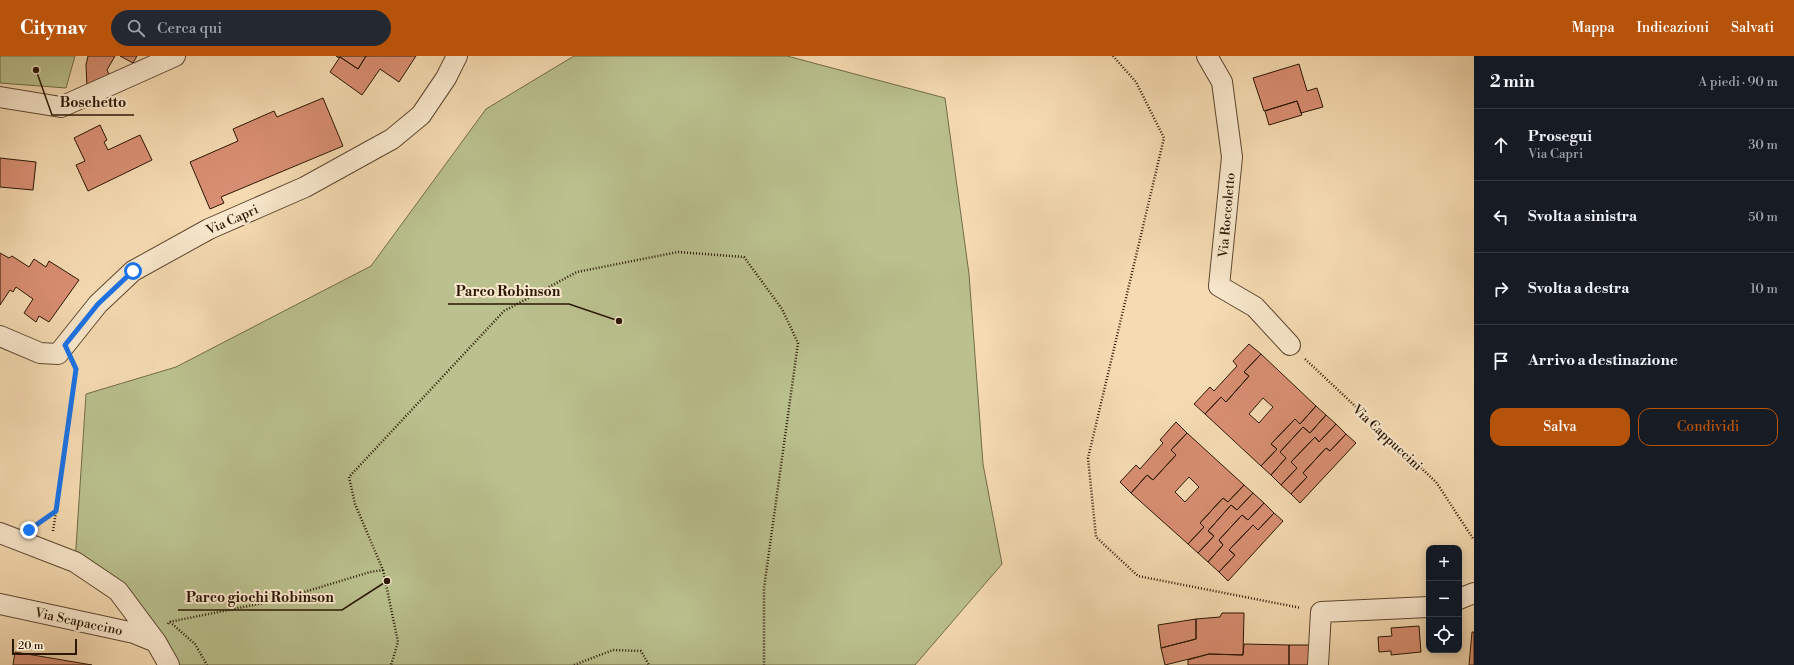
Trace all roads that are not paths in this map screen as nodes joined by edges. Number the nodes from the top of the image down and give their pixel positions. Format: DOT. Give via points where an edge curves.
graph roads {
  1 [pos="175,56"];
  2 [pos="457,56"];
  3 [pos="1207,56"];
  4 [pos="0,97"];
  5 [pos="0,336"];
  6 [pos="1290,345"];
  7 [pos="0,533"];
  8 [pos="1474,593"];
  9 [pos="1462,598"];
  10 [pos="0,604"];
  11 [pos="1426,607"];
  12 [pos="156,642"];
  13 [pos="169,665"];
  14 [pos="1318,665"];
  1 -- 4 [label="street" via="61,107"];
  2 -- 5 [label="street, Via Capri" via="446,78 421,115 392,140 305,187 209,229 133,271 98,304 58,354 40,353"];
  3 -- 6 [label="street, Via Roccoletto" via="1222,82 1232,157 1219,286 1255,307"];
  7 -- 12 [label="street" via="75,562 118,591"];
  8 -- 9 [label="street"];
  10 -- 12 [label="street, Via Scapaccino" via="134,633"];
  11 -- 14 [label="street" via="1321,612"];
  12 -- 13 [label="street"];
}
